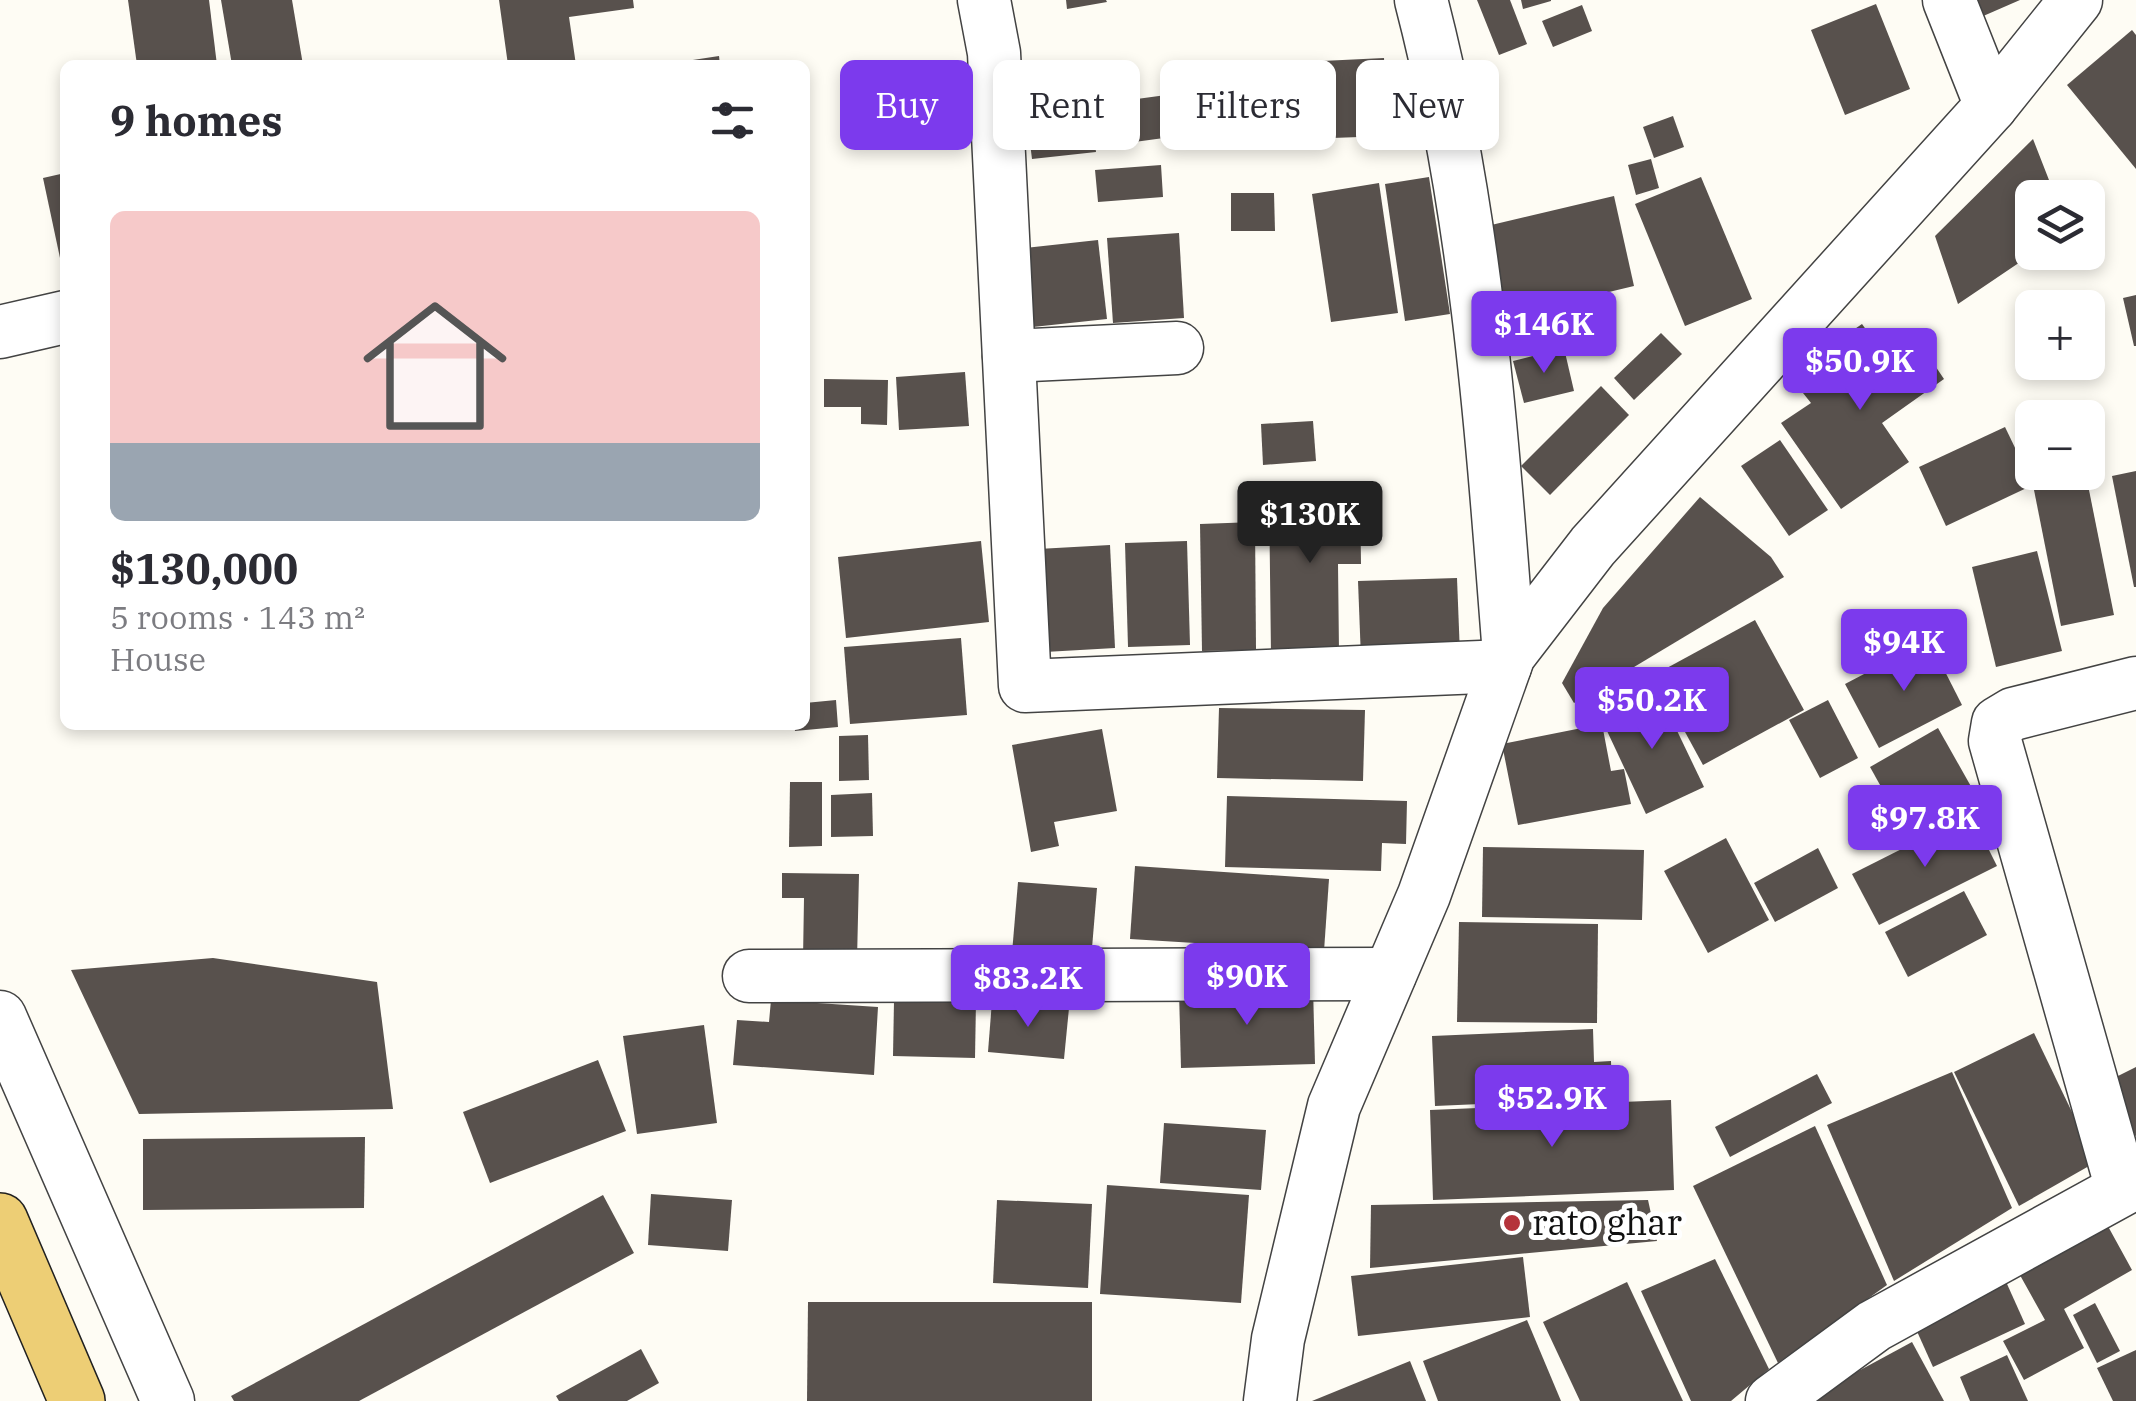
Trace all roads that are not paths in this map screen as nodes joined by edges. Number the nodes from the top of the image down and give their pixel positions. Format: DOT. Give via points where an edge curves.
graph roads {
  1 [pos="984,0"];
  2 [pos="1421,0"];
  3 [pos="1948,0"];
  4 [pos="2076,0"];
  5 [pos="1991,106"];
  6 [pos="60,318"];
  7 [pos="0,332"];
  8 [pos="1177,348"];
  9 [pos="1010,356"];
  10 [pos="1507,660"];
  11 [pos="2136,683"];
  12 [pos="1390,974"];
  13 [pos="749,976"];
  14 [pos="0,1017"];
  15 [pos="2129,1186"];
  16 [pos="0,1220"];
  17 [pos="77,1401"];
  18 [pos="168,1401"];
  19 [pos="1270,1401"];
  20 [pos="1772,1401"];
  1 -- 9 [label="street" via="994,53"];
  2 -- 10 [label="street" via="1462,192 1485,351"];
  3 -- 5 [label="street"];
  4 -- 5 [label="street"];
  5 -- 10 [label="street" via="1592,546"];
  6 -- 7 [label="street"];
  8 -- 9 [label="street"];
  9 -- 10 [label="street" via="1025,686"];
  10 -- 12 [label="street"];
  11 -- 15 [label="street" via="2013,714 1998,724 1995,741"];
  12 -- 13 [label="street"];
  12 -- 19 [label="street" via="1334,1106 1278,1338"];
  14 -- 18 [label="street"];
  15 -- 20 [label="street" via="1874,1326"];
  16 -- 17 [label="main road"];
}
